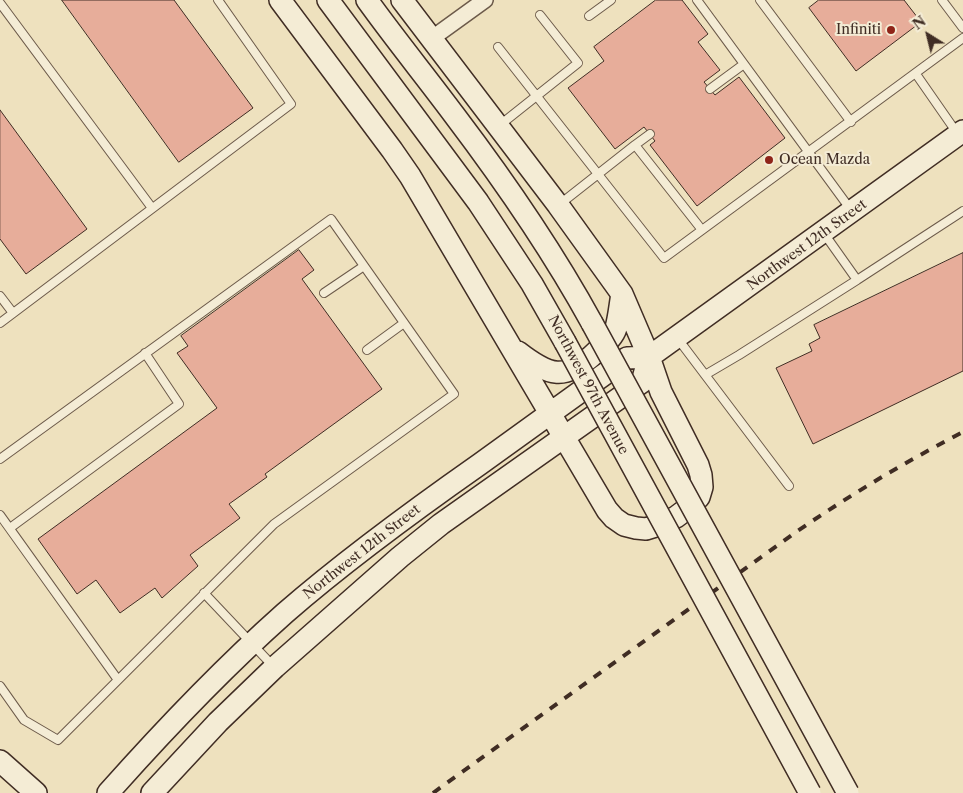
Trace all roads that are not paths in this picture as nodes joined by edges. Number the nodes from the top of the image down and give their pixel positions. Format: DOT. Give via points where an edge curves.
graph roads {
  1 [pos="218,0"];
  2 [pos="280,0"];
  3 [pos="328,0"];
  4 [pos="367,0"];
  5 [pos="402,0"];
  6 [pos="485,0"];
  7 [pos="611,0"];
  8 [pos="697,0"];
  9 [pos="760,0"];
  10 [pos="942,0"];
  11 [pos="0,3"];
  12 [pos="540,15"];
  13 [pos="589,16"];
  14 [pos="963,28"];
  15 [pos="963,38"];
  16 [pos="431,39"];
  17 [pos="498,47"];
  18 [pos="744,64"];
  19 [pos="916,74"];
  20 [pos="710,89"];
  21 [pos="538,97"];
  22 [pos="851,122"];
  23 [pos="499,127"];
  24 [pos="961,133"];
  25 [pos="650,134"];
  26 [pos="635,145"];
  27 [pos="809,152"];
  28 [pos="598,174"];
  29 [pos="558,205"];
  30 [pos="152,208"];
  31 [pos="963,211"];
  32 [pos="852,212"];
  33 [pos="702,230"];
  34 [pos="824,232"];
  35 [pos="364,266"];
  36 [pos="858,280"];
  37 [pos="324,293"];
  38 [pos="622,294"];
  39 [pos="0,296"];
  40 [pos="13,313"];
  41 [pos="0,323"];
  42 [pos="404,323"];
  43 [pos="677,338"];
  44 [pos="512,348"];
  45 [pos="367,350"];
  46 [pos="145,353"];
  47 [pos="649,357"];
  48 [pos="705,374"];
  49 [pos="550,413"];
  50 [pos="564,437"];
  51 [pos="0,459"];
  52 [pos="789,486"];
  53 [pos="0,515"];
  54 [pos="10,528"];
  55 [pos="204,593"];
  56 [pos="252,644"];
  57 [pos="275,667"];
  58 [pos="118,680"];
  59 [pos="0,686"];
  60 [pos="0,762"];
  61 [pos="36,793"];
  62 [pos="108,793"];
  63 [pos="152,793"];
  64 [pos="810,793"];
  65 [pos="848,793"];
  1 -- 30 [label="lane" via="291,104"];
  2 -- 44 [label="street" via="402,164"];
  3 -- 64 [label="street, Northwest 97th Avenue, bridge" via="478,202 532,284"];
  4 -- 65 [label="street, bridge" via="464,127 548,250 592,323"];
  5 -- 16 [label="street"];
  6 -- 16 [label="street"];
  7 -- 13 [label="lane"];
  8 -- 18 [label="lane"];
  9 -- 22 [label="lane"];
  10 -- 14 [label="lane"];
  11 -- 30 [label="lane"];
  12 -- 21 [label="lane" via="578,64"];
  15 -- 19 [label="lane"];
  16 -- 23 [label="street"];
  17 -- 21 [label="lane"];
  18 -- 20 [label="lane"];
  18 -- 27 [label="lane"];
  19 -- 22 [label="lane"];
  19 -- 24 [label="lane"];
  21 -- 23 [label="lane"];
  21 -- 28 [label="lane"];
  22 -- 27 [label="lane"];
  23 -- 29 [label="street"];
  24 -- 32 [label="street, Northwest 12th Street"];
  25 -- 26 [label="lane"];
  26 -- 28 [label="lane"];
  26 -- 33 [label="lane"];
  27 -- 32 [label="lane"];
  27 -- 33 [label="lane"];
  28 -- 29 [label="lane"];
  28 -- 33 [label="lane" via="664,258"];
  29 -- 38 [label="street"];
  30 -- 40 [label="lane"];
  31 -- 36 [label="lane"];
  32 -- 34 [label="street, Northwest 12th Street"];
  34 -- 36 [label="lane"];
  34 -- 43 [label="street, Northwest 12th Street"];
  35 -- 37 [label="lane"];
  35 -- 42 [label="lane"];
  35 -- 46 [label="lane" via="331,219"];
  36 -- 48 [label="lane"];
  38 -- 44 [label="street" via="616,330 577,367 555,373 534,364"];
  38 -- 47 [label="street"];
  39 -- 40 [label="lane"];
  40 -- 41 [label="lane"];
  42 -- 45 [label="lane"];
  42 -- 55 [label="lane" via="454,394 274,524"];
  43 -- 47 [label="street, Northwest 12th Street"];
  43 -- 48 [label="lane"];
  44 -- 49 [label="street"];
  46 -- 51 [label="lane"];
  46 -- 54 [label="lane" via="179,404"];
  47 -- 49 [label="street, Northwest 12th Street" via="627,358"];
  47 -- 50 [label="street, Northwest 12th Street" via="642,382"];
  47 -- 50 [label="street" via="661,392 701,475 699,497 688,508 659,526 646,529 624,525 607,510"];
  48 -- 52 [label="lane"];
  49 -- 50 [label="street"];
  49 -- 56 [label="street, Northwest 12th Street" via="355,556"];
  50 -- 57 [label="street, Northwest 12th Street" via="441,524 351,598"];
  53 -- 54 [label="lane"];
  54 -- 58 [label="lane"];
  55 -- 56 [label="lane"];
  55 -- 58 [label="lane"];
  56 -- 57 [label="lane"];
  56 -- 62 [label="street, Northwest 12th Street" via="191,702"];
  57 -- 63 [label="street, Northwest 12th Street"];
  58 -- 59 [label="lane" via="58,740 24,720"];
  60 -- 61 [label="street"];
}
